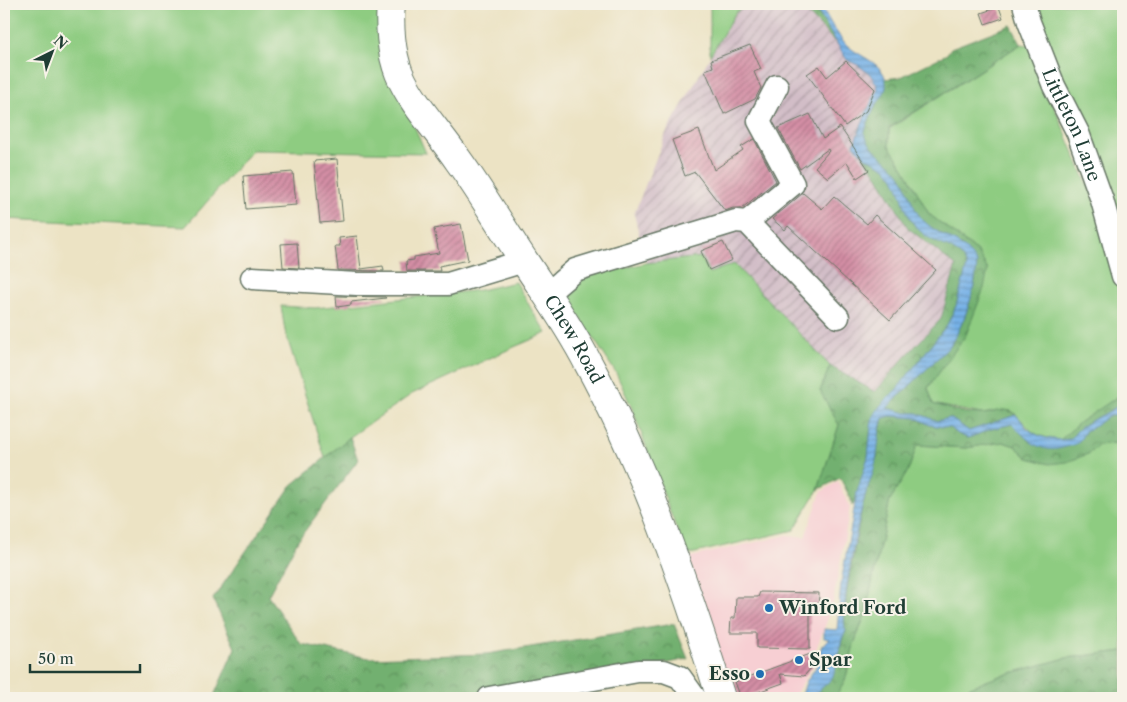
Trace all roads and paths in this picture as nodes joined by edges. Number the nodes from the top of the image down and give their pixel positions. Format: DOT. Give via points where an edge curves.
graph roads {
  1 [pos="391,4"];
  2 [pos="1024,4"];
  3 [pos="777,86"];
  4 [pos="747,222"];
  5 [pos="524,262"];
  6 [pos="1123,276"];
  7 [pos="252,278"];
  8 [pos="547,294"];
  9 [pos="838,317"];
  10 [pos="489,698"];
  11 [pos="695,698"];
  12 [pos="721,698"];
  1 -- 5 [label="main road, Chew Road" via="391,35 399,73 417,105 459,161"];
  2 -- 6 [label="street, Littleton Lane" via="1054,86 1078,133 1102,200"];
  3 -- 4 [label="street" via="759,121 793,184"];
  4 -- 8 [label="street" via="736,221 575,270"];
  4 -- 9 [label="street"];
  5 -- 7 [label="street" via="448,284 357,284"];
  5 -- 8 [label="main road, Chew Road"];
  8 -- 12 [label="main road, Chew Road" via="587,360 629,448 680,574"];
  10 -- 11 [label="street" via="638,671 664,671 680,678"];
}
